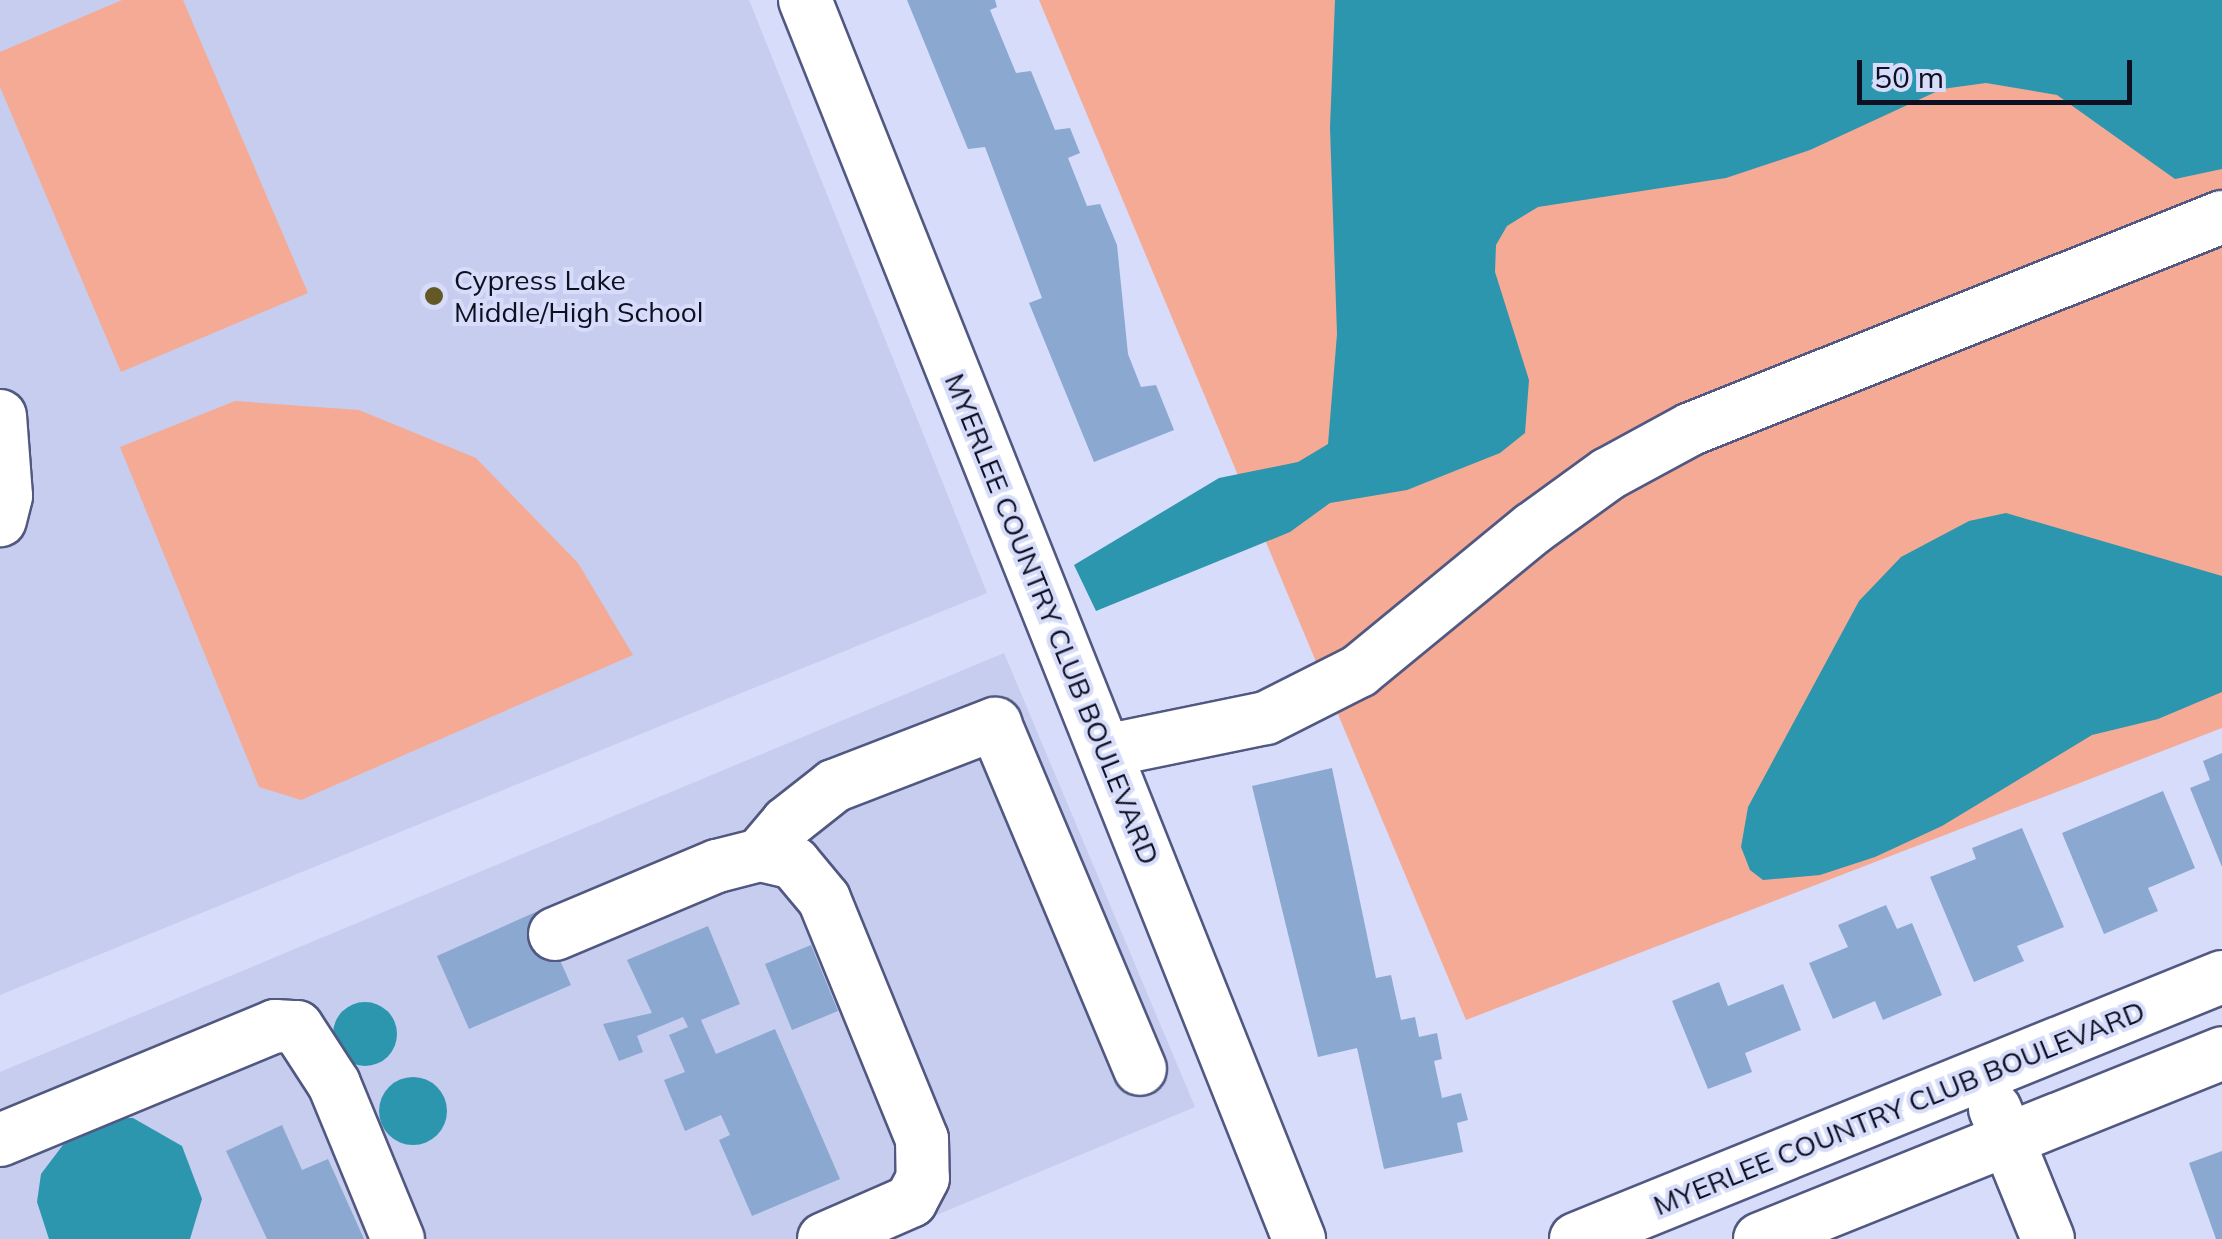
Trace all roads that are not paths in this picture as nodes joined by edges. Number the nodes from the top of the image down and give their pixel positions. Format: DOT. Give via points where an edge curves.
graph roads {
  1 [pos="805,0"];
  2 [pos="2222,217"];
  3 [pos="0,416"];
  4 [pos="0,520"];
  5 [pos="1105,751"];
  6 [pos="760,855"];
  7 [pos="554,934"];
  8 [pos="2222,977"];
  9 [pos="2222,1053"];
  10 [pos="1140,1069"];
  11 [pos="1981,1076"];
  12 [pos="2007,1139"];
  13 [pos="0,1140"];
  14 [pos="398,1239"];
  15 [pos="824,1239"];
  16 [pos="1299,1239"];
  17 [pos="1576,1239"];
  18 [pos="1760,1239"];
  19 [pos="2048,1239"];
  1 -- 5 [label="street, MYERLEE COUNTRY CLUB BOULEVARD"];
  2 -- 5 [label="street" via="1690,429 1608,474 1532,529 1359,672 1266,718"];
  3 -- 4 [label="street" via="6,496"];
  5 -- 16 [label="street, MYERLEE COUNTRY CLUB BOULEVARD"];
  6 -- 7 [label="street" via="717,866"];
  6 -- 10 [label="street" via="834,786 995,724"];
  6 -- 15 [label="street" via="794,863 824,899 922,1139 923,1178 911,1202"];
  8 -- 11 [label="street, MYERLEE COUNTRY CLUB BOULEVARD"];
  9 -- 12 [label="street"];
  11 -- 12 [label="street"];
  11 -- 17 [label="street, MYERLEE COUNTRY CLUB BOULEVARD"];
  12 -- 18 [label="street"];
  12 -- 19 [label="street"];
  13 -- 14 [label="street" via="275,1026 297,1026 334,1084"];
}
